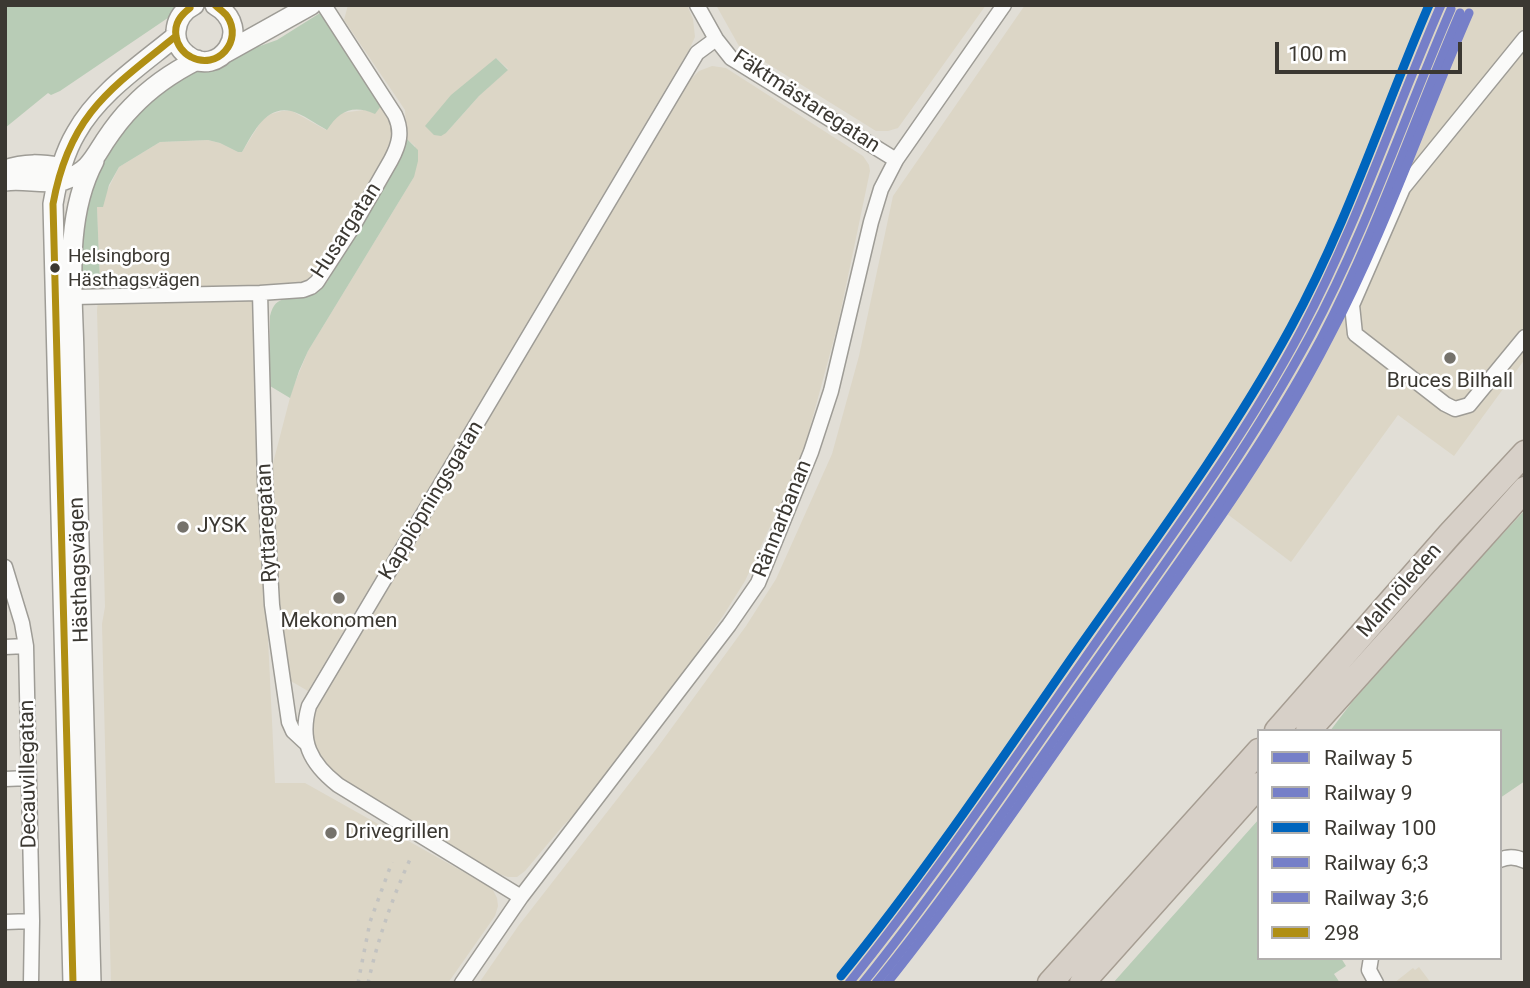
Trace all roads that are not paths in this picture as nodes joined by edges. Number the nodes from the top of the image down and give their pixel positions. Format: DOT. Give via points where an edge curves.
graph roads {
  1 [pos="194,5"];
  2 [pos="215,5"];
  3 [pos="311,5"];
  4 [pos="324,5"];
  5 [pos="697,5"];
  6 [pos="1004,5"];
  7 [pos="176,21"];
  8 [pos="1525,38"];
  9 [pos="716,39"];
  10 [pos="225,53"];
  11 [pos="197,60"];
  12 [pos="94,160"];
  13 [pos="896,160"];
  14 [pos="5,170"];
  15 [pos="62,176"];
  16 [pos="5,181"];
  17 [pos="76,216"];
  18 [pos="260,293"];
  19 [pos="73,298"];
  20 [pos="1525,337"];
  21 [pos="1525,453"];
  22 [pos="1525,489"];
  23 [pos="5,567"];
  24 [pos="26,646"];
  25 [pos="5,647"];
  26 [pos="1279,729"];
  27 [pos="1310,729"];
  28 [pos="307,744"];
  29 [pos="1257,753"];
  30 [pos="29,778"];
  31 [pos="5,779"];
  32 [pos="1257,787"];
  33 [pos="1502,859"];
  34 [pos="1525,860"];
  35 [pos="521,897"];
  36 [pos="32,921"];
  37 [pos="5,922"];
  38 [pos="1372,960"];
  39 [pos="1374,960"];
  40 [pos="31,983"];
  41 [pos="73,983"];
  42 [pos="92,983"];
  43 [pos="462,983"];
  44 [pos="1050,983"];
  45 [pos="1082,983"];
  46 [pos="1376,983"];
  47 [pos="1382,983"];
  1 -- 7 [label="main road, Hästhagsvägen"];
  2 -- 10 [label="main road" via="233,25"];
  3 -- 10 [label="main road"];
  4 -- 18 [label="street, Husargatan" via="395,115 400,138 317,282 303,290"];
  5 -- 9 [label="street, Fäktmästaregatan"];
  6 -- 13 [label="street, Rännarbanan"];
  7 -- 11 [label="main road" via="181,49"];
  7 -- 15 [label="main road, Hästhagsvägen" via="96,105 68,148"];
  8 -- 20 [label="street" via="1403,188 1352,305 1355,334 1455,409 1469,405"];
  9 -- 13 [label="street, Fäktmästaregatan" via="731,58"];
  9 -- 28 [label="street, Kapplöpningsgatan" via="697,53 309,706"];
  10 -- 11 [label="main road" via="215,60"];
  11 -- 12 [label="main road" via="167,77 132,107"];
  12 -- 15 [label="main road" via="85,169"];
  12 -- 17 [label="main road, Hästhagsvägen"];
  13 -- 35 [label="street, Rännarbanan" via="871,222 831,391 758,583"];
  14 -- 15 [label="main road" via="41,164"];
  15 -- 16 [label="main road"];
  15 -- 17 [label="main road"];
  15 -- 41 [label="main road, Hästhagsvägen" via="53,204"];
  17 -- 19 [label="main road, Hästhagsvägen"];
  18 -- 19 [label="street, Husargatan"];
  18 -- 28 [label="street, Ryttaregatan" via="272,605 289,722"];
  19 -- 42 [label="main road, Hästhagsvägen"];
  21 -- 26 [label="highway, Malmöleden"];
  22 -- 27 [label="highway, Malmöleden"];
  23 -- 24 [label="street, Decauvillegatan"];
  24 -- 25 [label="street"];
  24 -- 30 [label="street, Decauvillegatan"];
  28 -- 35 [label="street" via="324,774 338,785"];
  29 -- 44 [label="highway"];
  30 -- 31 [label="street"];
  30 -- 36 [label="street, Decauvillegatan"];
  32 -- 45 [label="highway"];
  33 -- 34 [label="street"];
  35 -- 43 [label="street, Rännarbanan"];
  36 -- 37 [label="street"];
  36 -- 40 [label="street, Decauvillegatan"];
  38 -- 46 [label="street" via="1369,970"];
  39 -- 47 [label="street"];
}
